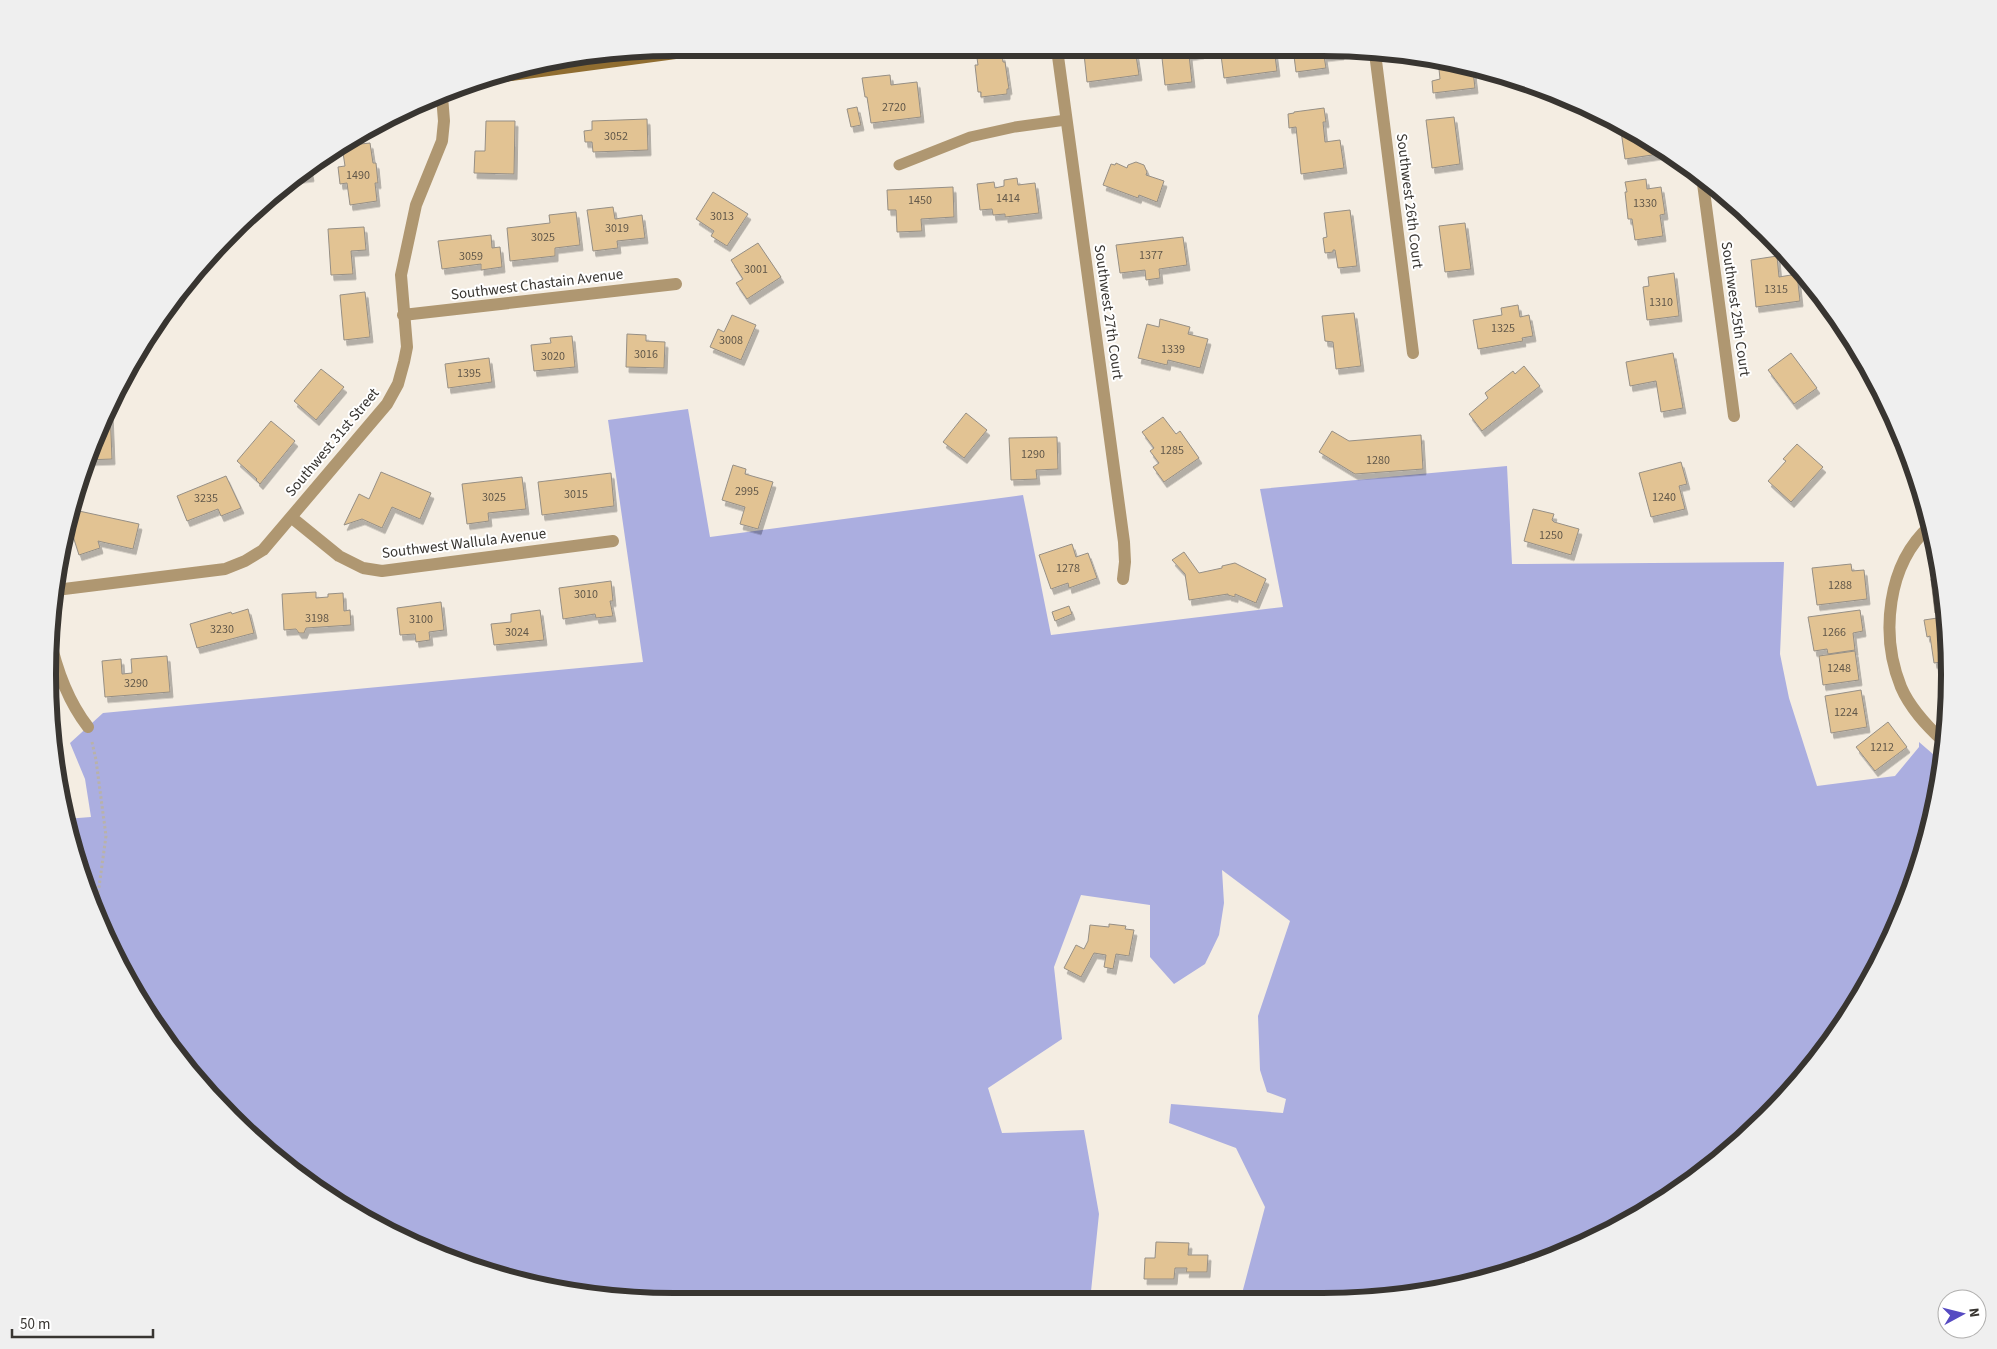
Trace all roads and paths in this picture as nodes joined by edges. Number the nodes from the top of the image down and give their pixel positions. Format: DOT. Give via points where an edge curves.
graph roads {
  1 [pos="1058,56"];
  2 [pos="641,58"];
  3 [pos="1376,59"];
  4 [pos="539,71"];
  5 [pos="442,101"];
  6 [pos="1066,120"];
  7 [pos="899,165"];
  8 [pos="1704,188"];
  9 [pos="676,284"];
  10 [pos="403,316"];
  11 [pos="1413,353"];
  12 [pos="1734,416"];
  13 [pos="291,517"];
  14 [pos="1924,532"];
  15 [pos="613,541"];
  16 [pos="1123,579"];
  17 [pos="63,589"];
  18 [pos="57,661"];
  19 [pos="88,726"];
  20 [pos="1937,736"];
  21 [pos="98,897"];
  1 -- 6 [label="street, Southwest 27th Court"];
  2 -- 4 [label="main road"];
  3 -- 11 [label="street, Southwest 26th Court"];
  5 -- 10 [label="street, Southwest 31st Street" via="442,141 416,205 401,275"];
  6 -- 7 [label="lane" via="970,137"];
  6 -- 16 [label="street, Southwest 27th Court" via="1124,542"];
  8 -- 12 [label="street, Southwest 25th Court"];
  9 -- 10 [label="street, Southwest Chastain Avenue"];
  10 -- 13 [label="street, Southwest 31st Street" via="404,362 398,384 387,404"];
  13 -- 15 [label="street, Southwest Wallula Avenue" via="339,556 363,568 382,571"];
  13 -- 17 [label="street" via="263,550 225,569"];
  14 -- 20 [label="street" via="1908,552 1896,581 1889,618 1890,646 1902,688 1913,708"];
  18 -- 19 [label="street" via="74,709"];
  19 -- 21 [label="path" via="106,836"];
}
